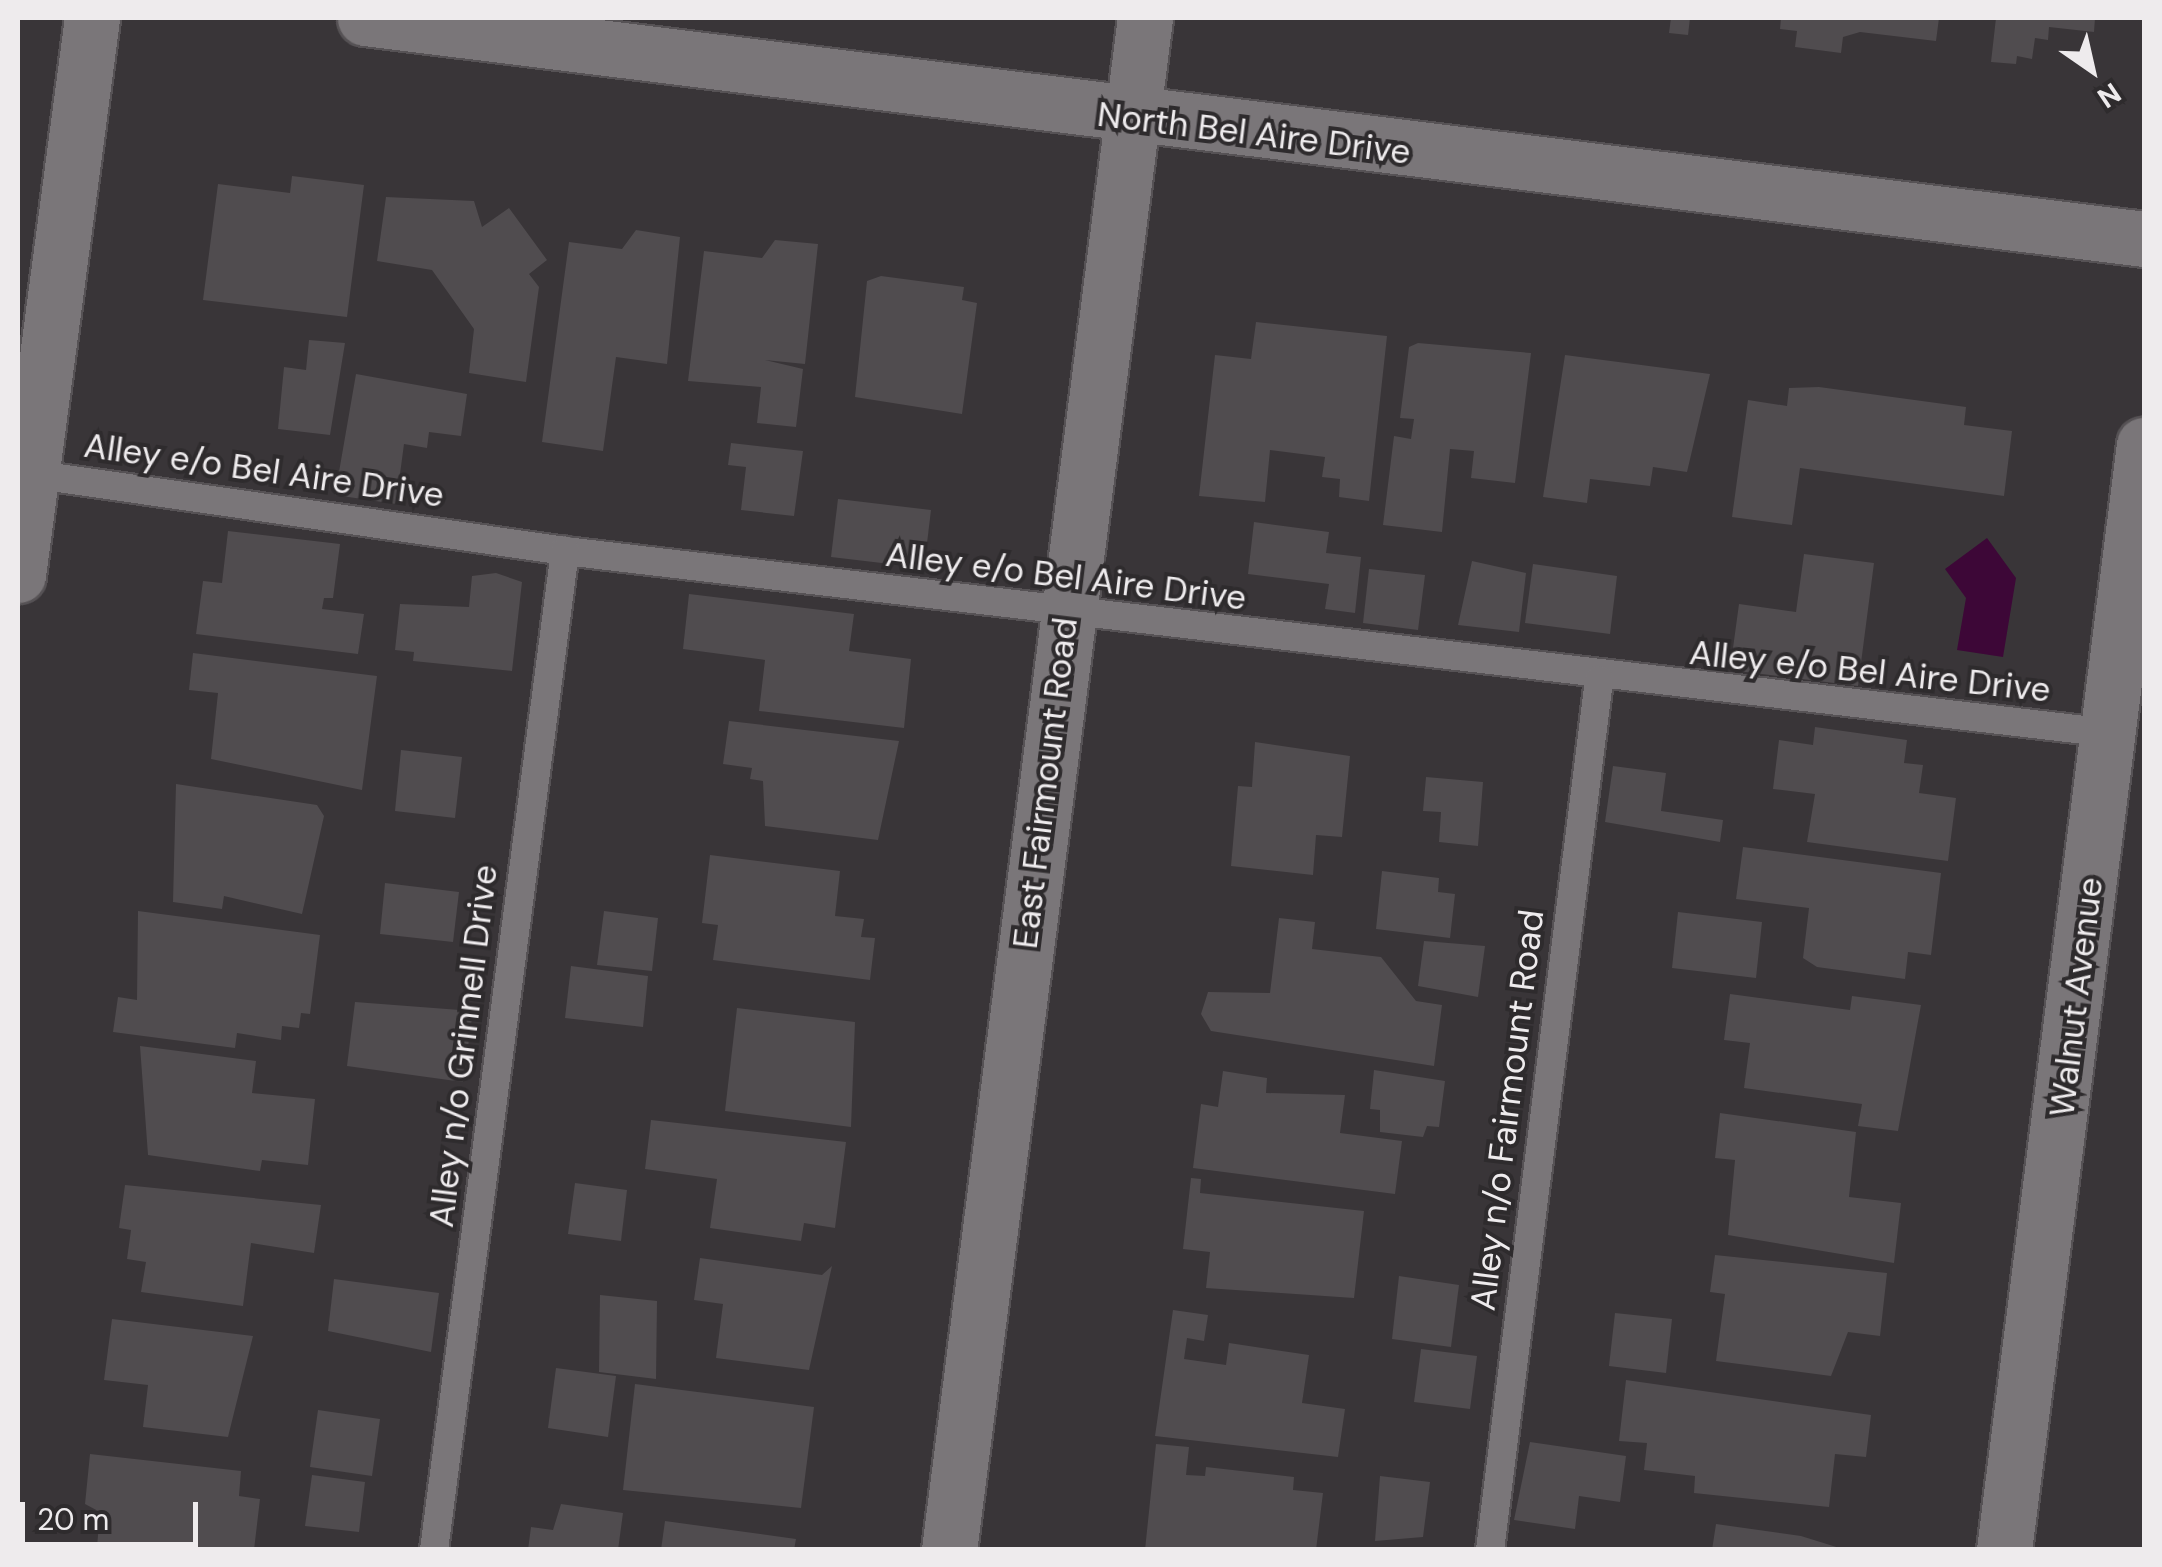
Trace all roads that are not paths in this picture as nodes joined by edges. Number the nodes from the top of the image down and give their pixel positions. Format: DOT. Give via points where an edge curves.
graph roads {
  1 [pos="92,18"];
  2 [pos="364,18"];
  3 [pos="1144,18"];
  4 [pos="1132,119"];
  5 [pos="2144,239"];
  6 [pos="2144,445"];
  7 [pos="24,473"];
  8 [pos="565,552"];
  9 [pos="18,575"];
  10 [pos="1067,613"];
  11 [pos="1599,680"];
  12 [pos="2109,733"];
  13 [pos="434,1550"];
  14 [pos="950,1550"];
  15 [pos="1490,1550"];
  16 [pos="2004,1550"];
  1 -- 7 [label="street"];
  2 -- 4 [label="street, North Bel Aire Drive"];
  3 -- 4 [label="street, East Fairmount Road"];
  4 -- 5 [label="street, North Bel Aire Drive"];
  4 -- 10 [label="street, East Fairmount Road"];
  6 -- 12 [label="street, Walnut Avenue"];
  7 -- 8 [label="lane, Alley e/o Bel Aire Drive"];
  7 -- 9 [label="street"];
  8 -- 10 [label="lane, Alley e/o Bel Aire Drive"];
  8 -- 13 [label="lane, Alley n/o Grinnell Drive"];
  10 -- 11 [label="lane, Alley e/o Bel Aire Drive"];
  10 -- 14 [label="street, East Fairmount Road"];
  11 -- 12 [label="lane, Alley e/o Bel Aire Drive"];
  11 -- 15 [label="lane, Alley n/o Fairmount Road"];
  12 -- 16 [label="street, Walnut Avenue"];
}
